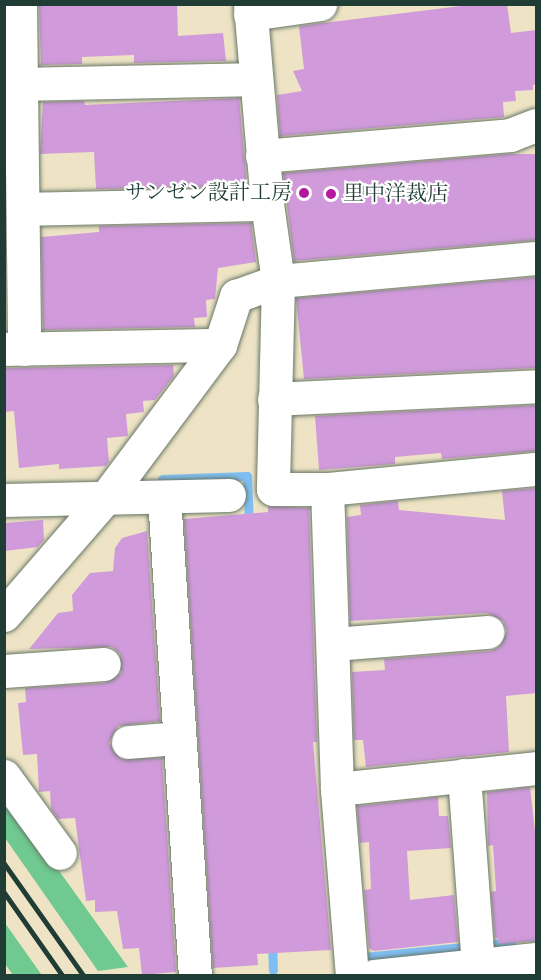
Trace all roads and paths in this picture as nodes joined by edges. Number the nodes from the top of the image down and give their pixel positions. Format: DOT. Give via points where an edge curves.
graph roads {
  1 [pos="20,4"];
  2 [pos="320,4"];
  3 [pos="250,9"];
  4 [pos="256,79"];
  5 [pos="21,84"];
  6 [pos="13,122"];
  7 [pos="537,125"];
  8 [pos="262,156"];
  9 [pos="267,204"];
  10 [pos="23,209"];
  11 [pos="537,258"];
  12 [pos="14,259"];
  13 [pos="278,281"];
  14 [pos="220,345"];
  15 [pos="14,349"];
  16 [pos="537,386"];
  17 [pos="274,399"];
  18 [pos="537,469"];
  19 [pos="327,489"];
  20 [pos="229,495"];
  21 [pos="107,496"];
  22 [pos="164,497"];
  23 [pos="4,500"];
  24 [pos="4,615"];
  25 [pos="488,632"];
  26 [pos="334,644"];
  27 [pos="104,664"];
  28 [pos="4,671"];
  29 [pos="178,738"];
  30 [pos="128,742"];
  31 [pos="537,768"];
  32 [pos="464,775"];
  33 [pos="4,776"];
  34 [pos="337,789"];
  35 [pos="60,853"];
  36 [pos="537,959"];
  37 [pos="469,969"];
  38 [pos="195,975"];
  39 [pos="352,975"];
  40 [pos="387,975"];
  1 -- 5 [label="street"];
  2 -- 3 [label="street"];
  3 -- 4 [label="street"];
  4 -- 5 [label="street"];
  4 -- 8 [label="street"];
  5 -- 6 [label="street"];
  6 -- 10 [label="street"];
  7 -- 8 [label="street" via="510,135"];
  8 -- 9 [label="street"];
  9 -- 10 [label="street"];
  9 -- 13 [label="street"];
  10 -- 12 [label="street"];
  11 -- 13 [label="street"];
  12 -- 15 [label="street"];
  13 -- 14 [label="street" via="236,296"];
  13 -- 17 [label="street"];
  14 -- 15 [label="street"];
  14 -- 21 [label="street"];
  16 -- 17 [label="street"];
  17 -- 19 [label="street" via="273,489"];
  18 -- 19 [label="street"];
  19 -- 26 [label="street"];
  20 -- 22 [label="street"];
  21 -- 22 [label="street"];
  21 -- 23 [label="street"];
  21 -- 24 [label="street"];
  22 -- 29 [label="street"];
  25 -- 26 [label="street"];
  26 -- 34 [label="street"];
  27 -- 28 [label="street"];
  29 -- 30 [label="street"];
  29 -- 38 [label="street"];
  31 -- 32 [label="street"];
  32 -- 34 [label="street"];
  32 -- 37 [label="street"];
  33 -- 35 [label="street"];
  34 -- 39 [label="street"];
  36 -- 37 [label="street"];
  37 -- 40 [label="street"];
}
